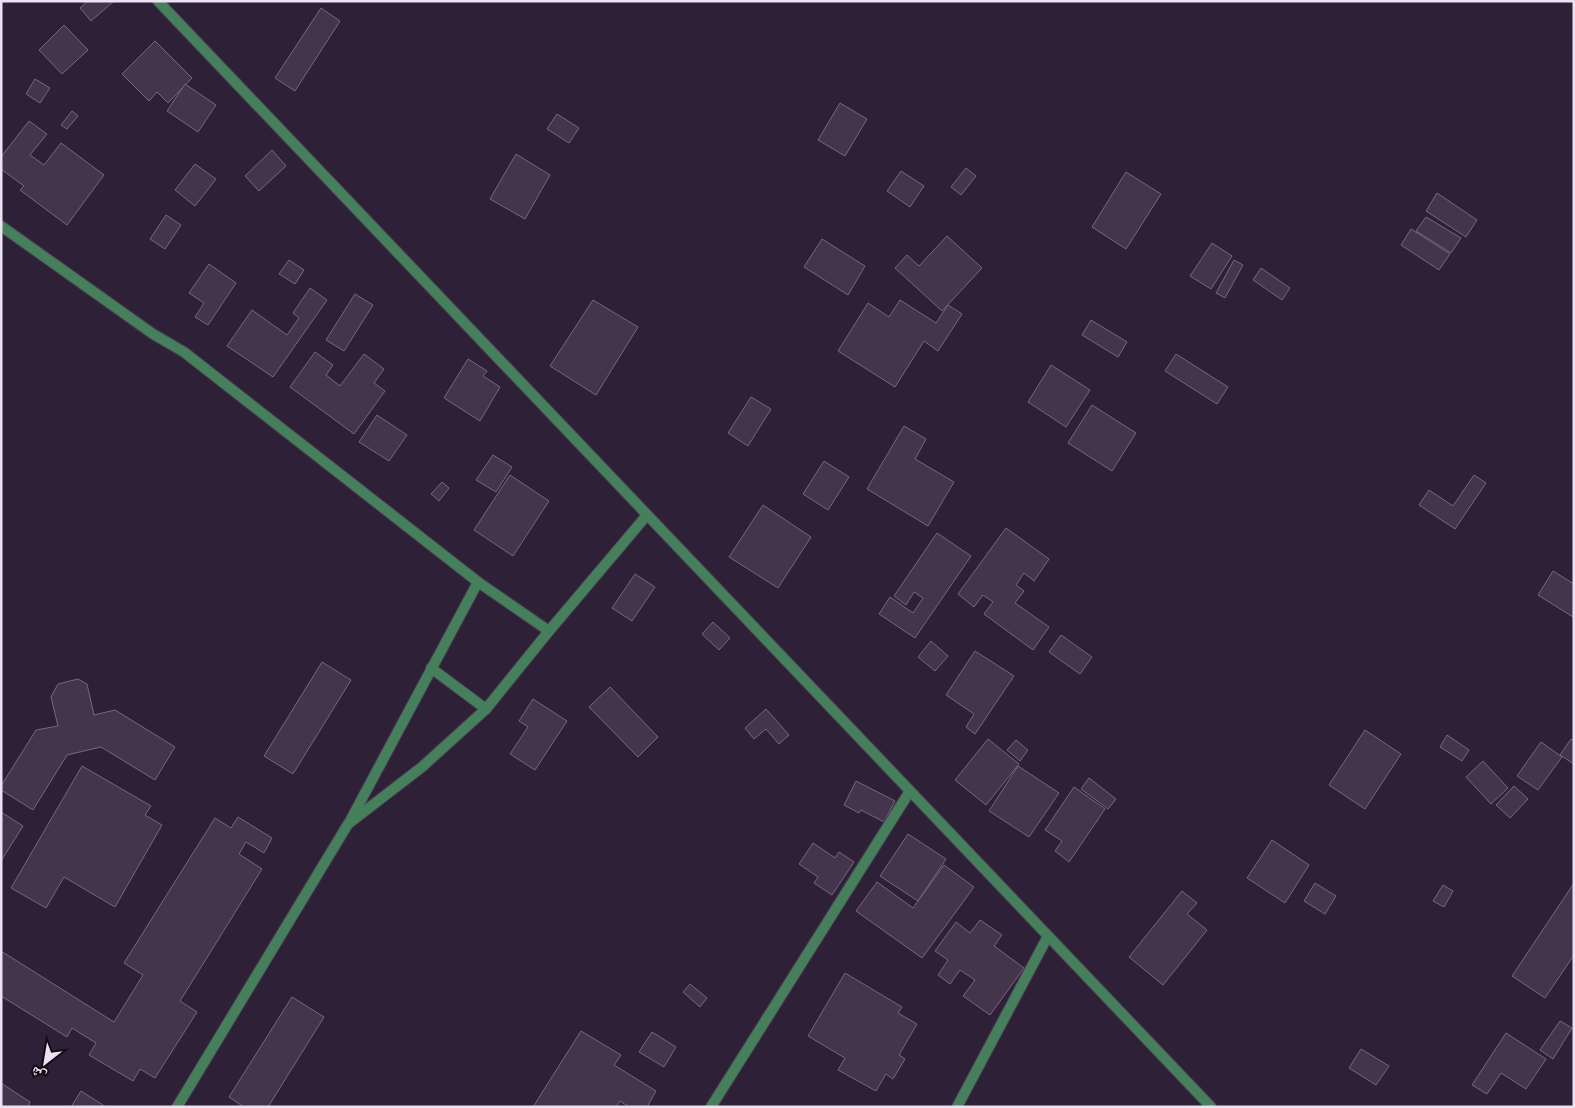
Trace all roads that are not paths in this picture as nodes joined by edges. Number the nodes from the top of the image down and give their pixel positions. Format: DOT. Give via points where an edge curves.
graph roads {
  1 [pos="158,1"];
  2 [pos="1,226"];
  3 [pos="647,515"];
  4 [pos="478,582"];
  5 [pos="549,631"];
  6 [pos="431,668"];
  7 [pos="486,709"];
  8 [pos="910,791"];
  9 [pos="348,824"];
  10 [pos="1048,936"];
  11 [pos="177,1107"];
  12 [pos="711,1107"];
  13 [pos="957,1107"];
  14 [pos="1211,1107"];
  1 -- 3 [label="street"];
  2 -- 4 [label="street" via="153,334 184,352"];
  3 -- 5 [label="street"];
  3 -- 8 [label="street"];
  4 -- 5 [label="street"];
  4 -- 6 [label="street"];
  5 -- 7 [label="street"];
  6 -- 7 [label="street"];
  6 -- 9 [label="street"];
  7 -- 9 [label="street" via="422,767"];
  8 -- 10 [label="street"];
  8 -- 12 [label="street"];
  9 -- 11 [label="street"];
  10 -- 13 [label="street"];
  10 -- 14 [label="street"];
}
